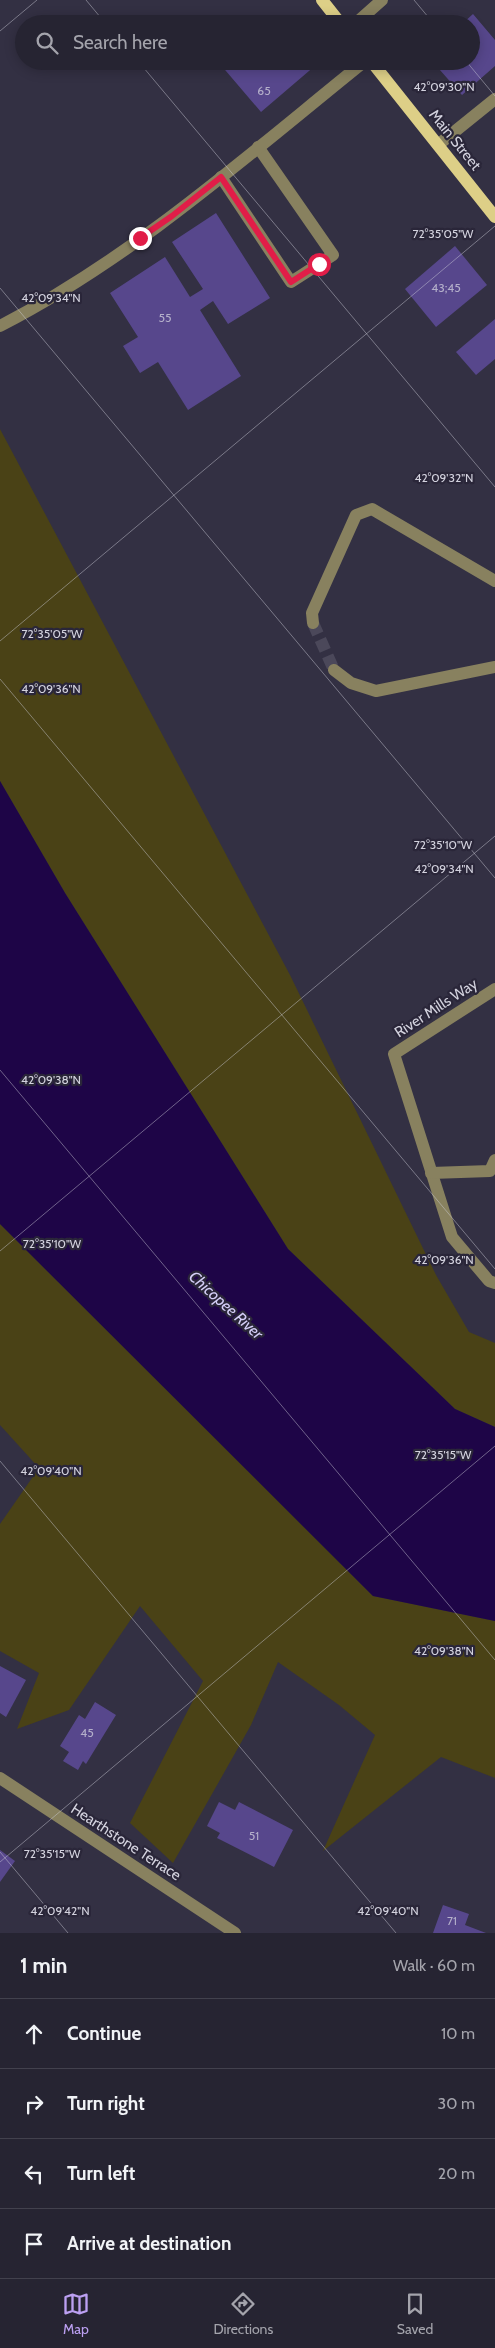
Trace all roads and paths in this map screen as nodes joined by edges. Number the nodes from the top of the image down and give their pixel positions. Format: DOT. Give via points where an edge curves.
graph roads {
  1 [pos="322,0"];
  2 [pos="382,0"];
  3 [pos="334,15"];
  4 [pos="365,15"];
  5 [pos="354,70"];
  6 [pos="378,70"];
  7 [pos="495,99"];
  8 [pos="438,146"];
  9 [pos="258,147"];
  10 [pos="221,177"];
  11 [pos="495,217"];
  12 [pos="0,326"];
  13 [pos="495,581"];
  14 [pos="313,623"];
  15 [pos="495,667"];
  16 [pos="334,670"];
  17 [pos="495,989"];
  18 [pos="493,1168"];
  19 [pos="431,1173"];
  20 [pos="495,1283"];
  21 [pos="0,1778"];
  22 [pos="235,1933"];
  1 -- 3 [label="main road"];
  2 -- 4 [label="street"];
  5 -- 9 [label="street"];
  6 -- 8 [label="main road, Main Street"];
  7 -- 8 [label="street"];
  8 -- 11 [label="main road, Main Street"];
  9 -- 10 [label="street"];
  9 -- 10 [label="street" via="333,255 291,282"];
  10 -- 12 [label="street" via="172,216 52,298"];
  13 -- 14 [label="street" via="372,508 356,515 312,613"];
  15 -- 16 [label="street" via="376,691 351,683"];
  17 -- 19 [label="street, River Mills Way" via="394,1054"];
  18 -- 19 [label="street"];
  19 -- 20 [label="street" via="452,1237 489,1281"];
  21 -- 22 [label="street, Hearthstone Terrace"];
}
